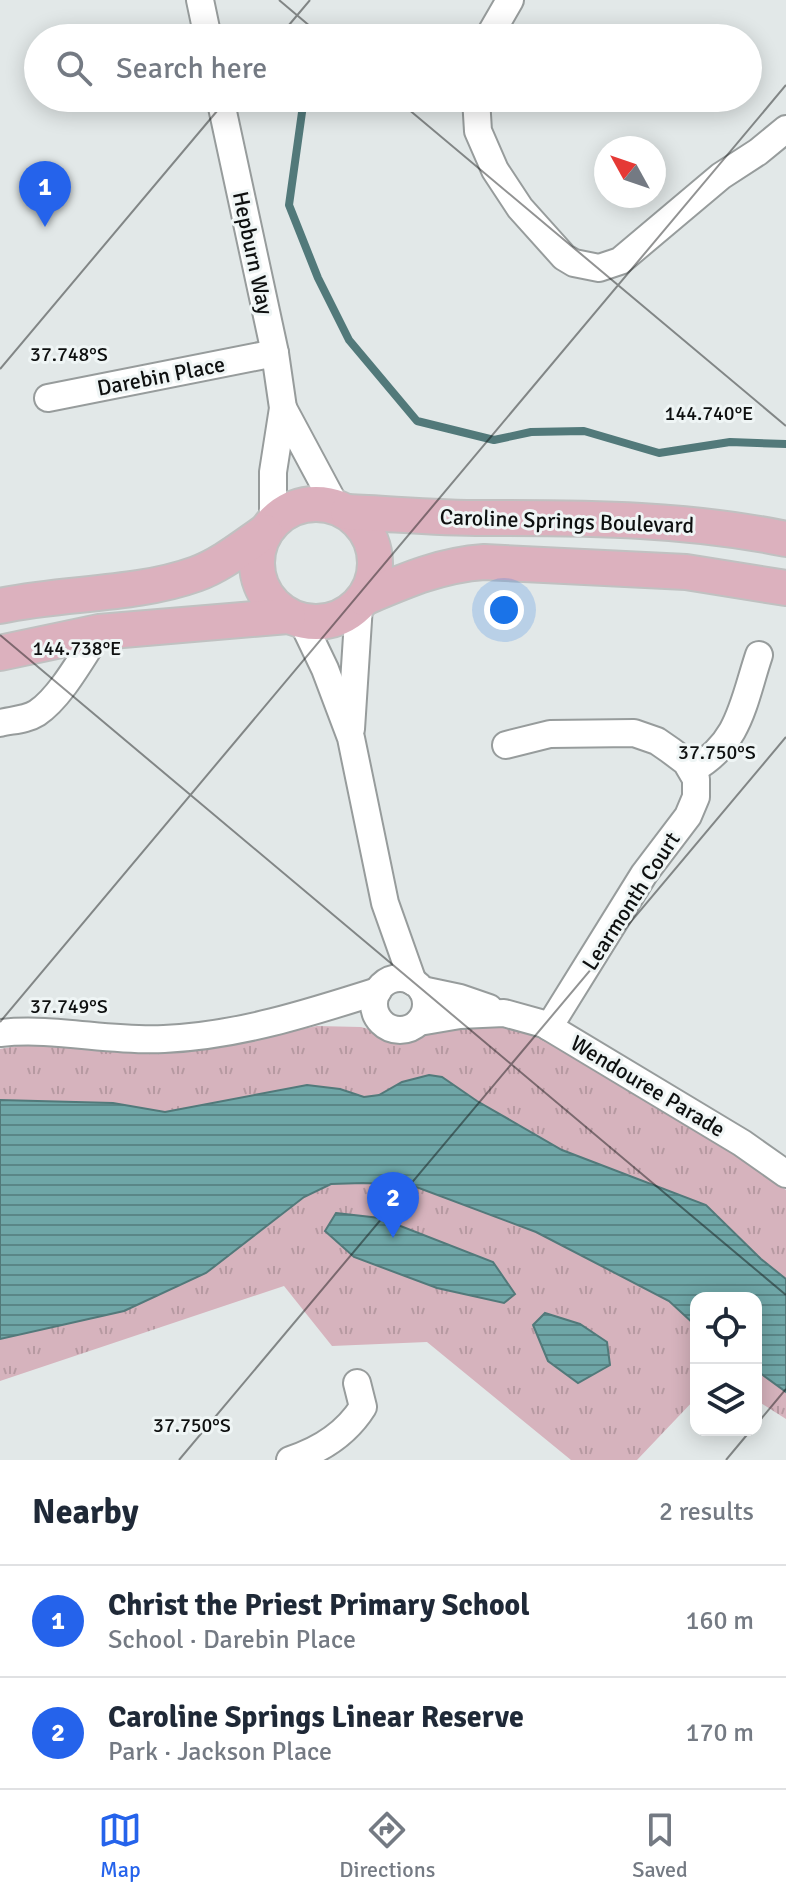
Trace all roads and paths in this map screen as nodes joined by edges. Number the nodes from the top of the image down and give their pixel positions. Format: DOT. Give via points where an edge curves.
graph roads {
  1 [pos="200,0"];
  2 [pos="510,0"];
  3 [pos="205,24"];
  4 [pos="496,24"];
  5 [pos="223,112"];
  6 [pos="477,112"];
  7 [pos="786,129"];
  8 [pos="275,353"];
  9 [pos="48,398"];
  10 [pos="283,408"];
  11 [pos="342,510"];
  12 [pos="269,527"];
  13 [pos="786,539"];
  14 [pos="786,588"];
  15 [pos="361,601"];
  16 [pos="0,606"];
  17 [pos="295,618"];
  18 [pos="99,632"];
  19 [pos="0,653"];
  20 [pos="759,655"];
  21 [pos="0,723"];
  22 [pos="351,738"];
  23 [pos="506,745"];
  24 [pos="692,770"];
  25 [pos="385,903"];
  26 [pos="418,986"];
  27 [pos="382,987"];
  28 [pos="504,1013"];
  29 [pos="297,1016"];
  30 [pos="378,1019"];
  31 [pos="419,1022"];
  32 [pos="549,1027"];
  33 [pos="0,1033"];
  34 [pos="786,1174"];
  35 [pos="357,1383"];
  36 [pos="290,1460"];
  1 -- 3 [label="street"];
  2 -- 4 [label="street"];
  5 -- 8 [label="street, Hepburn Way"];
  6 -- 7 [label="street" via="478,131 495,170 520,208 564,257 599,268 620,261"];
  8 -- 9 [label="street, Darebin Place"];
  8 -- 10 [label="street, Hepburn Way"];
  10 -- 11 [label="street, Hepburn Way"];
  10 -- 12 [label="street, Hepburn Way"];
  11 -- 12 [label="main road" via="302,505"];
  11 -- 13 [label="main road, Caroline Springs Boulevard" via="617,519"];
  11 -- 15 [label="main road" via="360,523 374,552 372,584"];
  12 -- 16 [label="main road" via="212,566 171,582"];
  12 -- 17 [label="main road" via="259,547 258,579 274,606"];
  14 -- 15 [label="main road, Caroline Springs Boulevard" via="686,572 484,562 427,572"];
  15 -- 17 [label="main road" via="333,620"];
  15 -- 22 [label="street"];
  17 -- 18 [label="main road"];
  17 -- 22 [label="street" via="325,669"];
  18 -- 19 [label="main road"];
  18 -- 21 [label="street" via="45,706 28,717"];
  20 -- 24 [label="street" via="727,742"];
  22 -- 25 [label="street"];
  23 -- 24 [label="street" via="550,734 634,733 657,741"];
  24 -- 32 [label="street, Learmonth Court" via="696,797 688,816 644,874"];
  25 -- 26 [label="street"];
  25 -- 27 [label="street"];
  26 -- 27 [label="street" via="402,978"];
  26 -- 28 [label="street, Wendouree Parade"];
  26 -- 31 [label="street" via="426,1007"];
  27 -- 29 [label="street"];
  27 -- 30 [label="street" via="374,1003"];
  28 -- 31 [label="street, Wendouree Parade"];
  28 -- 32 [label="street, Wendouree Parade"];
  29 -- 30 [label="street"];
  29 -- 33 [label="street" via="162,1039 38,1030"];
  30 -- 31 [label="street" via="398,1030"];
  32 -- 34 [label="street, Wendouree Parade"];
  35 -- 36 [label="street" via="363,1407 357,1416 332,1441"];
}
